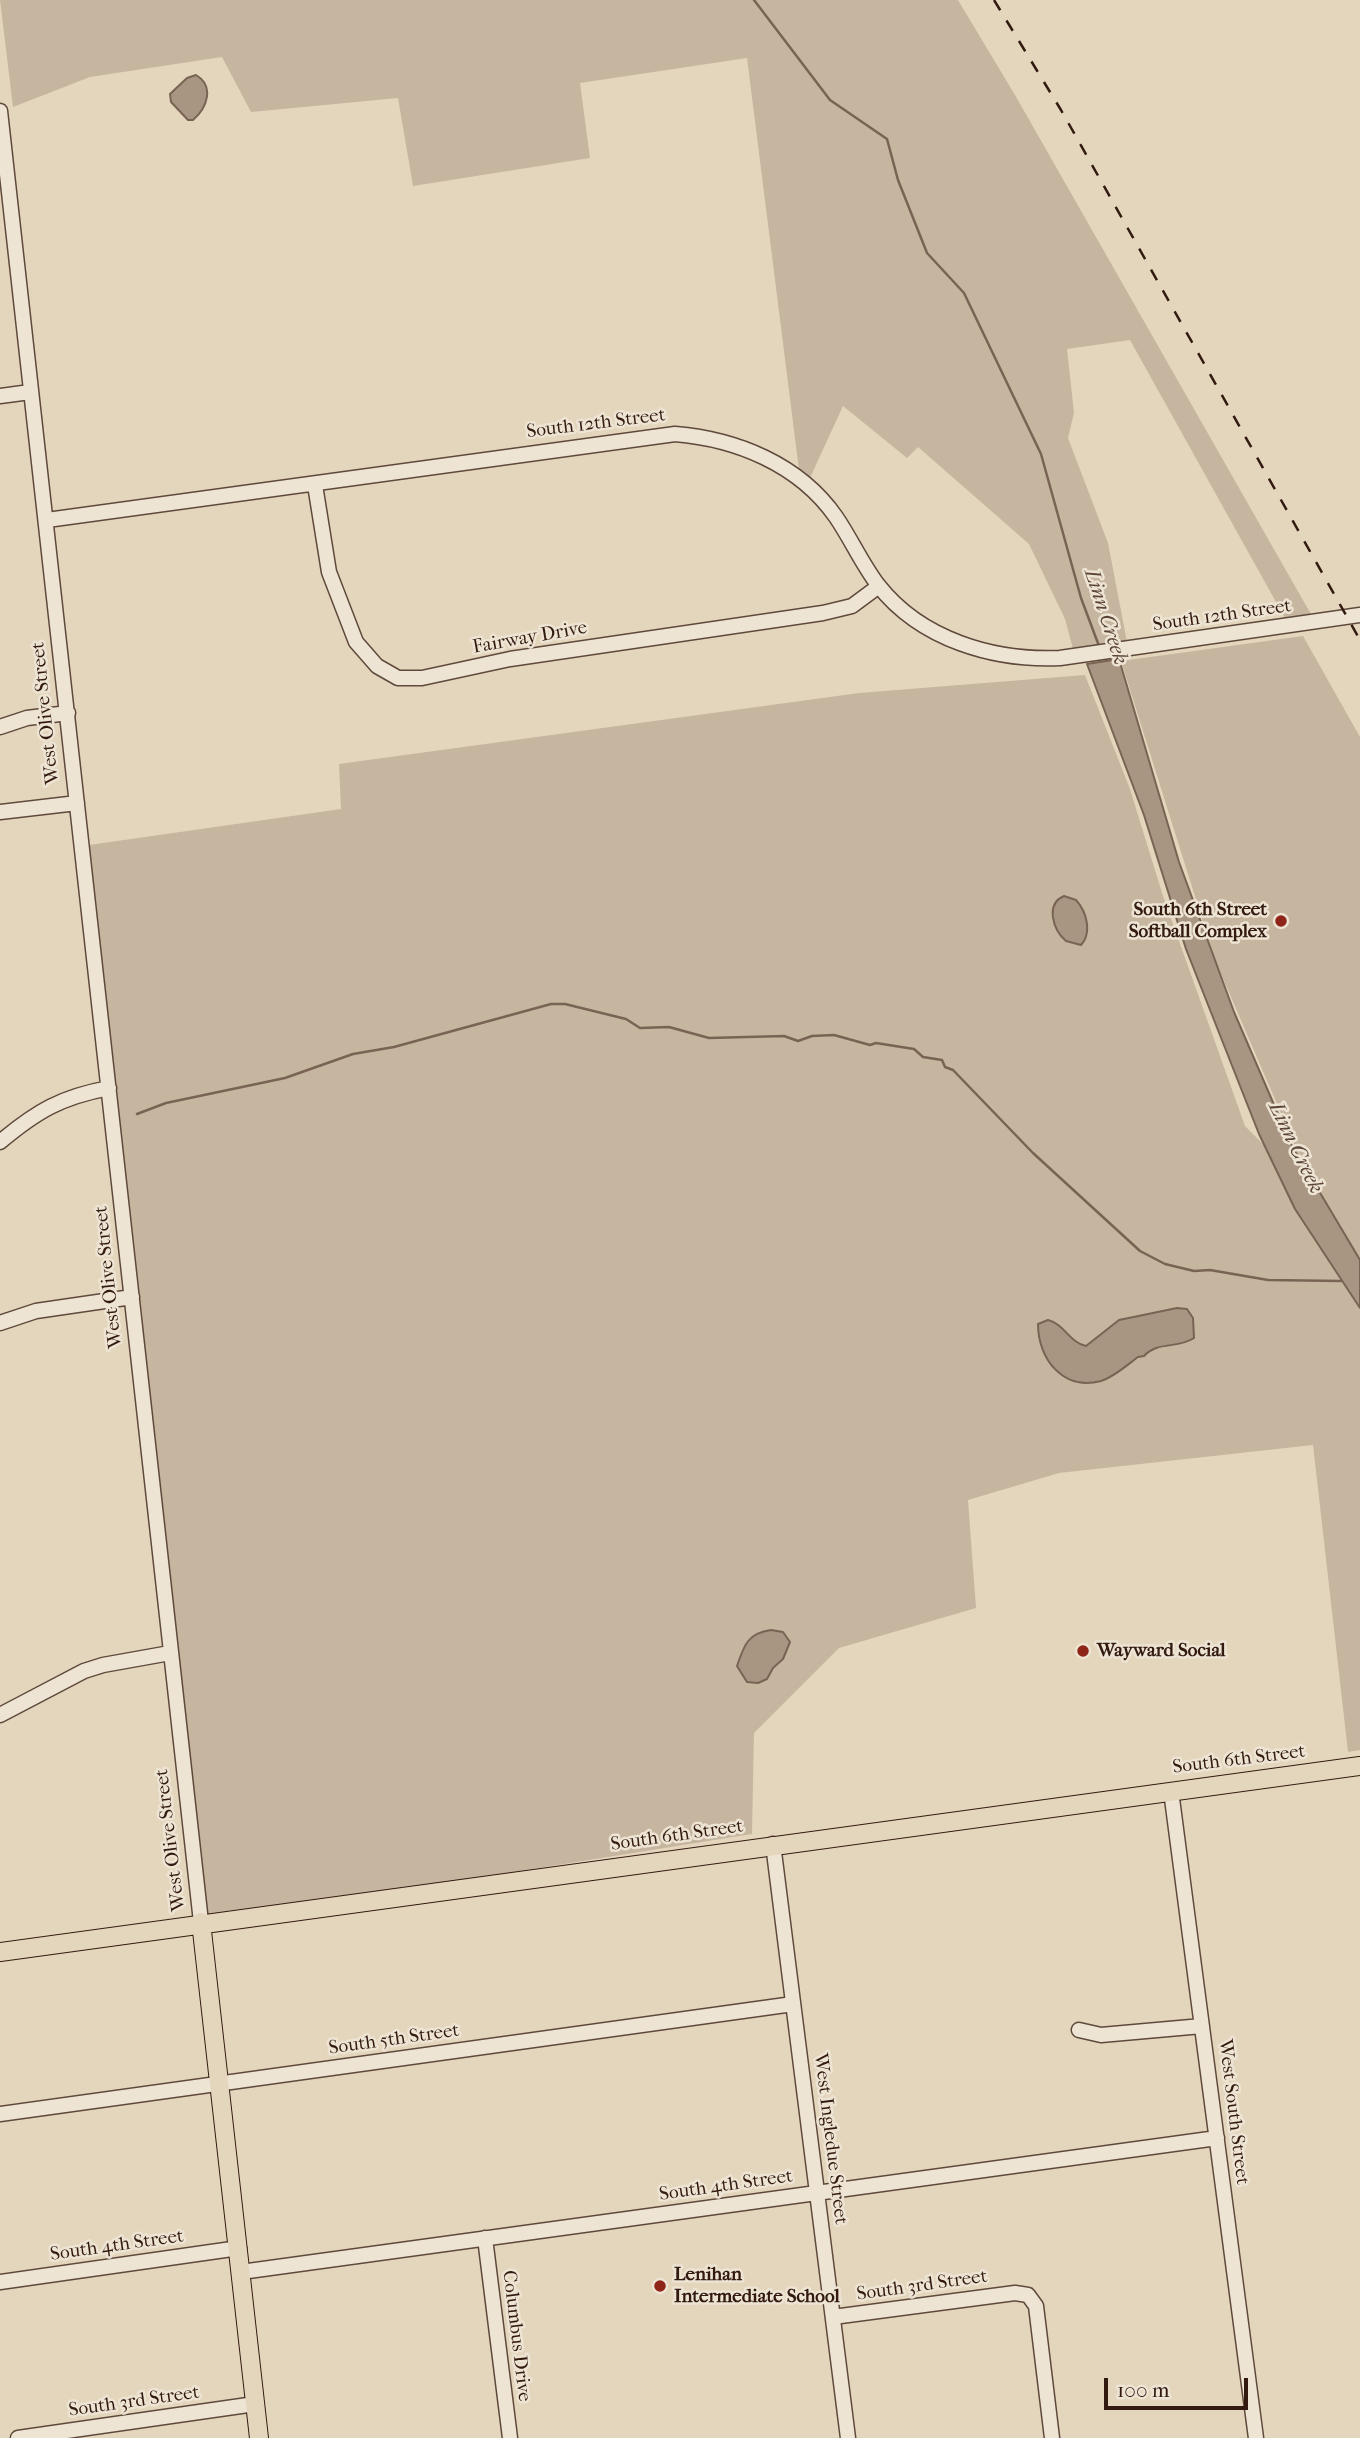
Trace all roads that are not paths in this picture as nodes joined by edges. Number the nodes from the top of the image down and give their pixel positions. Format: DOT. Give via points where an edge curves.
graph roads {
  1 [pos="0,111"];
  2 [pos="30,392"];
  3 [pos="0,396"];
  4 [pos="315,485"];
  5 [pos="47,520"];
  6 [pos="879,586"];
  7 [pos="1360,615"];
  8 [pos="68,713"];
  9 [pos="0,727"];
  10 [pos="77,803"];
  11 [pos="0,811"];
  12 [pos="109,1088"];
  13 [pos="0,1142"];
  14 [pos="132,1297"];
  15 [pos="0,1323"];
  16 [pos="170,1653"];
  17 [pos="0,1715"];
  18 [pos="1360,1766"];
  19 [pos="1171,1791"];
  20 [pos="773,1844"];
  21 [pos="201,1922"];
  22 [pos="0,1952"];
  23 [pos="793,2004"];
  24 [pos="1202,2026"];
  25 [pos="1079,2030"];
  26 [pos="220,2084"];
  27 [pos="0,2114"];
  28 [pos="1217,2138"];
  29 [pos="818,2193"];
  30 [pos="485,2238"];
  31 [pos="239,2248"];
  32 [pos="241,2272"];
  33 [pos="0,2282"];
  34 [pos="833,2317"];
  35 [pos="255,2404"];
  36 [pos="18,2438"];
  37 [pos="259,2438"];
  38 [pos="510,2438"];
  39 [pos="848,2438"];
  40 [pos="1052,2438"];
  41 [pos="1255,2438"];
  1 -- 2 [label="street, West Olive Street"];
  2 -- 3 [label="street"];
  2 -- 5 [label="street, West Olive Street"];
  4 -- 5 [label="street, South 12th Street"];
  4 -- 6 [label="street, South 12th Street" via="625,438 695,435 755,453 800,479 835,515"];
  4 -- 6 [label="street, Fairway Drive" via="329,572 356,642 377,666 398,678 422,678 510,659 823,613 852,606"];
  5 -- 8 [label="street, West Olive Street"];
  6 -- 7 [label="street, South 12th Street" via="923,623 961,644 1033,659"];
  8 -- 9 [label="street"];
  8 -- 10 [label="street, West Olive Street"];
  10 -- 11 [label="street"];
  10 -- 12 [label="street, West Olive Street"];
  12 -- 13 [label="street" via="48,1106"];
  12 -- 14 [label="street, West Olive Street"];
  14 -- 15 [label="street" via="36,1311"];
  14 -- 16 [label="street, West Olive Street"];
  16 -- 17 [label="street" via="84,1671"];
  16 -- 21 [label="street, West Olive Street"];
  18 -- 19 [label="main road, South 6th Street"];
  19 -- 20 [label="main road, South 6th Street"];
  19 -- 24 [label="street, West South Street"];
  20 -- 21 [label="main road, South 6th Street"];
  20 -- 23 [label="street, West Ingledue Street"];
  21 -- 22 [label="main road, South 6th Street"];
  21 -- 26 [label="main road, West Olive Street"];
  23 -- 26 [label="street, South 5th Street"];
  23 -- 29 [label="street, West Ingledue Street"];
  24 -- 25 [label="street" via="1101,2035"];
  24 -- 28 [label="street, West South Street"];
  26 -- 27 [label="street, South 5th Street"];
  26 -- 31 [label="main road, West Olive Street"];
  28 -- 29 [label="street, South 4th Street"];
  28 -- 41 [label="street, West South Street"];
  29 -- 30 [label="street, South 4th Street"];
  29 -- 34 [label="street, West Ingledue Street"];
  30 -- 32 [label="street, South 4th Street"];
  30 -- 38 [label="street, Columbus Drive"];
  31 -- 32 [label="main road, West Olive Street"];
  31 -- 33 [label="street, South 4th Street"];
  32 -- 35 [label="main road, West Olive Street"];
  34 -- 39 [label="street, West Ingledue Street"];
  34 -- 40 [label="street, South 3rd Street" via="1028,2295 1036,2306"];
  35 -- 36 [label="street, South 3rd Street"];
  35 -- 37 [label="main road, West Olive Street"];
}
